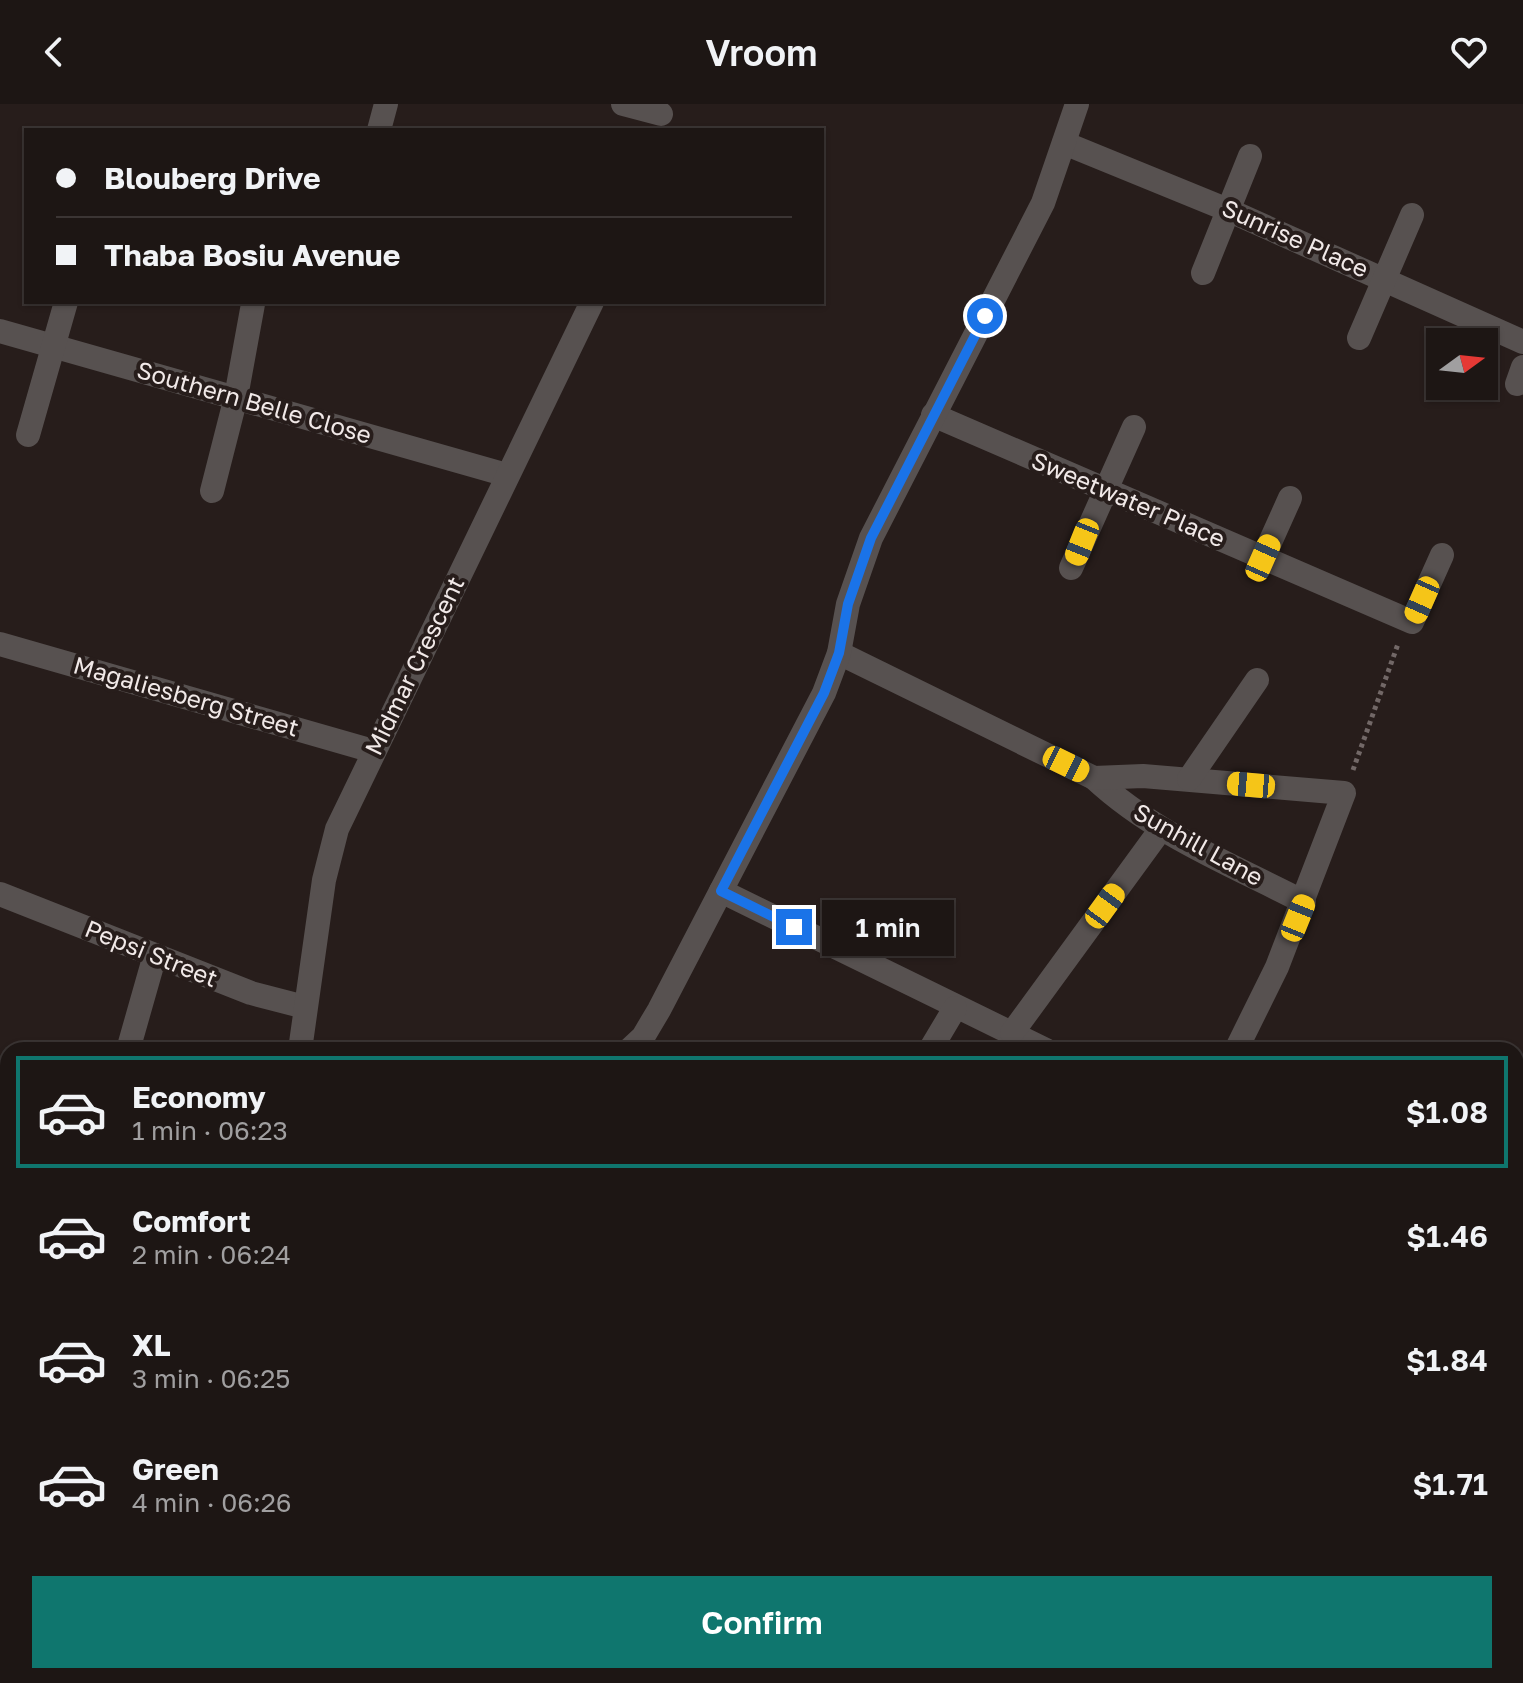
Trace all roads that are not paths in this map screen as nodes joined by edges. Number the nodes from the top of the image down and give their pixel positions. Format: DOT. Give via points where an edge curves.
graph roads {
  1 [pos="386,104"];
  2 [pos="623,104"];
  3 [pos="1077,104"];
  4 [pos="660,116"];
  5 [pos="380,128"];
  6 [pos="1064,143"];
  7 [pos="1250,156"];
  8 [pos="1228,210"];
  9 [pos="1412,215"];
  10 [pos="1203,273"];
  11 [pos="1387,279"];
  12 [pos="66,304"];
  13 [pos="253,304"];
  14 [pos="591,304"];
  15 [pos="0,331"];
  16 [pos="1359,338"];
  17 [pos="1523,342"];
  18 [pos="55,347"];
  19 [pos="236,397"];
  20 [pos="933,415"];
  21 [pos="1134,427"];
  22 [pos="28,435"];
  23 [pos="507,475"];
  24 [pos="1103,490"];
  25 [pos="212,491"];
  26 [pos="1290,498"];
  27 [pos="1442,555"];
  28 [pos="1263,558"];
  29 [pos="1071,568"];
  30 [pos="0,644"];
  31 [pos="839,653"];
  32 [pos="1257,680"];
  33 [pos="373,751"];
  34 [pos="1094,778"];
  35 [pos="1189,779"];
  36 [pos="1161,829"];
  37 [pos="721,891"];
  38 [pos="0,894"];
  39 [pos="1304,902"];
  40 [pos="155,955"];
  41 [pos="305,1007"];
  42 [pos="955,1008"];
  43 [pos="1012,1033"];
  44 [pos="130,1042"];
  45 [pos="301,1042"];
  46 [pos="638,1042"];
  47 [pos="935,1042"];
  48 [pos="1030,1042"];
  49 [pos="1240,1042"];
  1 -- 5 [label="street"];
  2 -- 4 [label="street"];
  3 -- 6 [label="street"];
  6 -- 8 [label="street, Sunrise Place"];
  6 -- 20 [label="street" via="1043,203"];
  7 -- 8 [label="street"];
  8 -- 10 [label="street"];
  8 -- 11 [label="street, Sunrise Place"];
  9 -- 11 [label="street"];
  11 -- 16 [label="street"];
  11 -- 17 [label="street, Sunrise Place"];
  12 -- 18 [label="street"];
  13 -- 19 [label="street"];
  14 -- 23 [label="street, Midmar Crescent"];
  15 -- 18 [label="street, Southern Belle Close"];
  18 -- 19 [label="street, Southern Belle Close"];
  18 -- 22 [label="street"];
  19 -- 23 [label="street, Southern Belle Close"];
  19 -- 25 [label="street"];
  20 -- 24 [label="street, Sweetwater Place"];
  20 -- 31 [label="street" via="871,538 848,604"];
  21 -- 24 [label="street"];
  23 -- 33 [label="street, Midmar Crescent"];
  24 -- 28 [label="street, Sweetwater Place"];
  24 -- 29 [label="street"];
  26 -- 28 [label="street"];
  27 -- 28 [label="street, Sweetwater Place" via="1412,622"];
  30 -- 33 [label="street, Magaliesberg Street"];
  31 -- 34 [label="street, Sunhill Lane"];
  31 -- 37 [label="street" via="824,693"];
  32 -- 35 [label="street"];
  33 -- 41 [label="street, Midmar Crescent" via="337,829"];
  34 -- 35 [label="street"];
  34 -- 36 [label="street, Sunhill Lane"];
  35 -- 39 [label="street" via="1344,793"];
  36 -- 39 [label="street, Sunhill Lane"];
  36 -- 43 [label="street"];
  37 -- 42 [label="street"];
  37 -- 46 [label="street"];
  38 -- 40 [label="street, Pepsi Street"];
  39 -- 49 [label="street"];
  40 -- 41 [label="street, Pepsi Street" via="251,993"];
  40 -- 44 [label="street"];
  41 -- 45 [label="street, Midmar Crescent"];
  42 -- 43 [label="street"];
  42 -- 47 [label="street"];
  43 -- 48 [label="street"];
}
